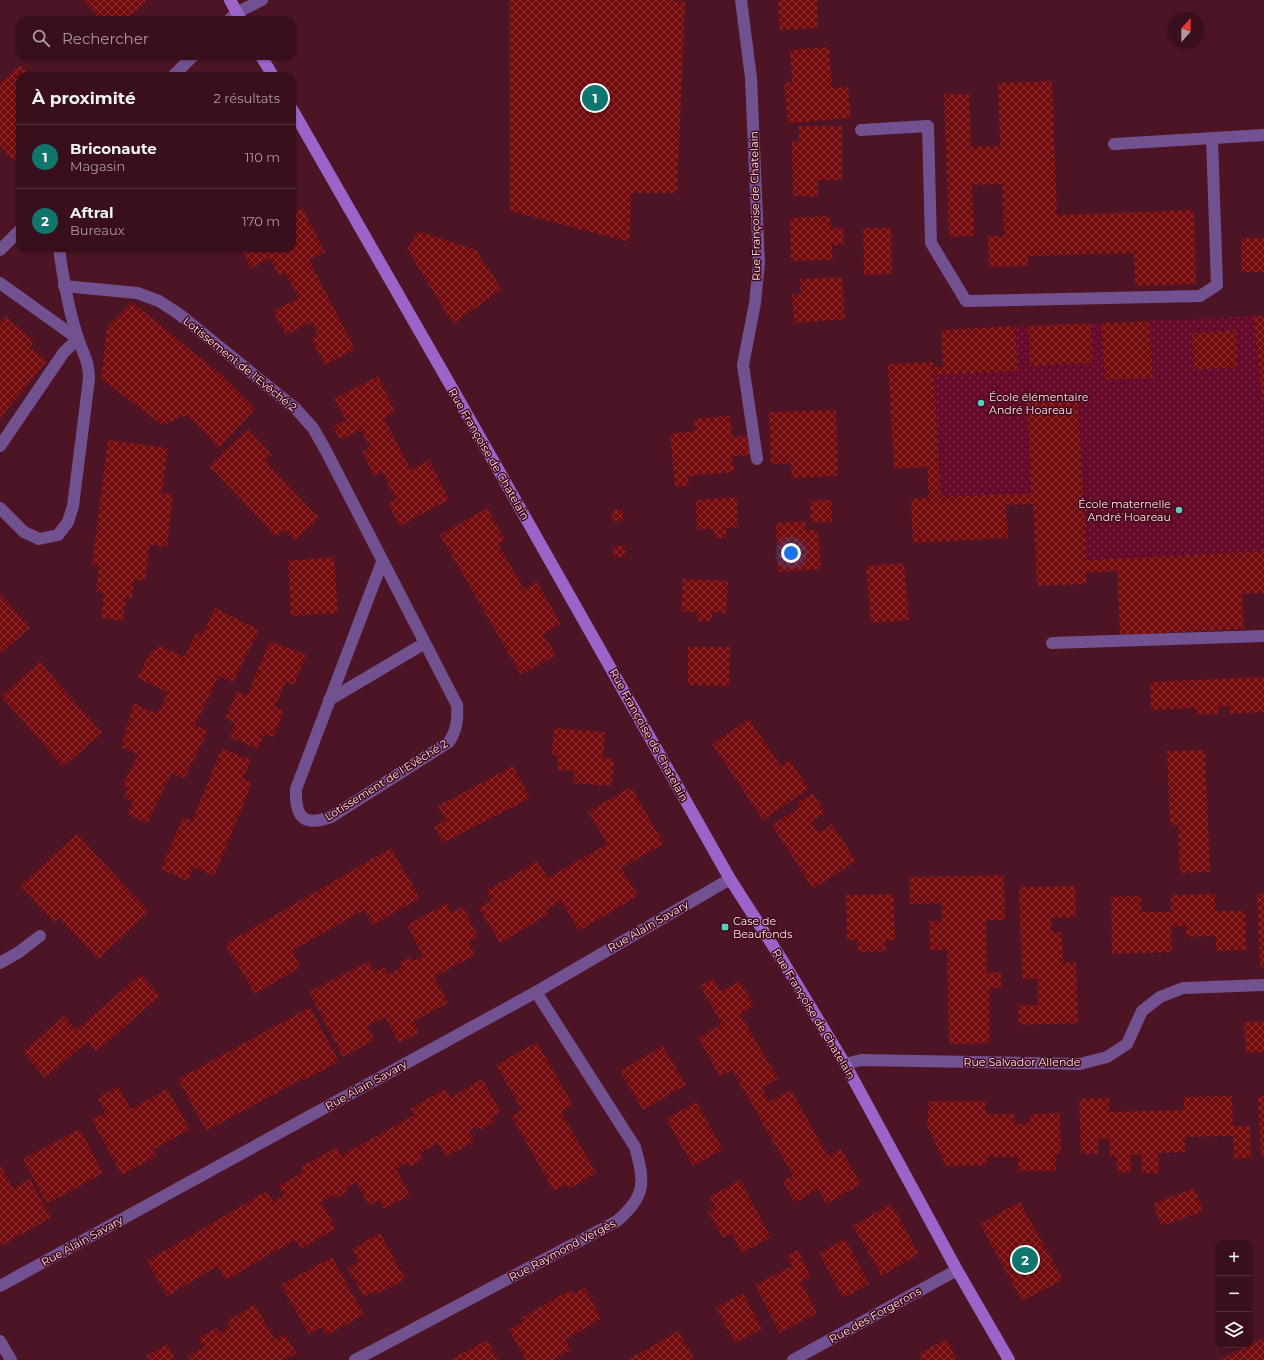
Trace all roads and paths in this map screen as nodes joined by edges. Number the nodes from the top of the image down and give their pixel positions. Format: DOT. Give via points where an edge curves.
graph roads {
  1 [pos="230,0"];
  2 [pos="262,0"];
  3 [pos="741,0"];
  4 [pos="234,16"];
  5 [pos="238,16"];
  6 [pos="189,60"];
  7 [pos="263,60"];
  8 [pos="177,72"];
  9 [pos="271,72"];
  10 [pos="296,116"];
  11 [pos="861,130"];
  12 [pos="1264,135"];
  13 [pos="1212,139"];
  14 [pos="1114,144"];
  15 [pos="16,234"];
  16 [pos="0,250"];
  17 [pos="60,252"];
  18 [pos="0,283"];
  19 [pos="64,286"];
  20 [pos="78,339"];
  21 [pos="0,446"];
  22 [pos="757,459"];
  23 [pos="0,508"];
  24 [pos="382,562"];
  25 [pos="1264,636"];
  26 [pos="424,643"];
  27 [pos="1052,643"];
  28 [pos="329,700"];
  29 [pos="730,879"];
  30 [pos="40,936"];
  31 [pos="0,963"];
  32 [pos="1264,985"];
  33 [pos="536,992"];
  34 [pos="845,1064"];
  35 [pos="957,1270"];
  36 [pos="0,1286"];
  37 [pos="0,1341"];
  38 [pos="11,1360"];
  39 [pos="355,1360"];
  40 [pos="793,1360"];
  41 [pos="1009,1360"];
  1 -- 4 [label="street"];
  2 -- 5 [label="street"];
  3 -- 22 [label="street, Rue Françoise de Chatelain" via="751,78 759,263 756,303 743,365"];
  6 -- 8 [label="street"];
  7 -- 9 [label="street"];
  10 -- 29 [label="street, Rue Françoise de Chatelain"];
  11 -- 13 [label="street" via="928,126 931,243 966,302 1200,296 1217,285"];
  12 -- 13 [label="street"];
  13 -- 14 [label="street"];
  15 -- 16 [label="street"];
  17 -- 19 [label="street"];
  18 -- 20 [label="street"];
  19 -- 20 [label="street"];
  19 -- 24 [label="street, Lotissement de l'Evêché 2" via="137,293 159,301 179,314 296,409 313,428 325,449"];
  20 -- 21 [label="street" via="61,357"];
  20 -- 23 [label="street" via="86,354 89,379 73,506 68,522 58,535 39,539 24,532"];
  24 -- 26 [label="street, Lotissement de l'Evêché 2"];
  24 -- 28 [label="street, Lotissement de l'Evêché 2"];
  25 -- 27 [label="street"];
  26 -- 28 [label="street"];
  26 -- 28 [label="street, Lotissement de l'Evêché 2" via="457,705 455,733 449,742 331,817 309,821 299,815 296,789"];
  29 -- 33 [label="street, Rue Alain Savary"];
  29 -- 34 [label="street, Rue Françoise de Chatelain"];
  30 -- 31 [label="street"];
  32 -- 34 [label="street, Rue Salvador Allende" via="1183,988 1160,997 1142,1012 1127,1044 1107,1057 1080,1064 861,1060"];
  33 -- 36 [label="street, Rue Alain Savary"];
  33 -- 39 [label="street, Rue Raymond Vergès" via="635,1147 642,1171 640,1193 632,1208 617,1221"];
  34 -- 35 [label="street, Rue Françoise de Chatelain"];
  35 -- 40 [label="street, Rue des Forgerons"];
  35 -- 41 [label="street, Rue Françoise de Chatelain"];
  37 -- 38 [label="street"];
}
